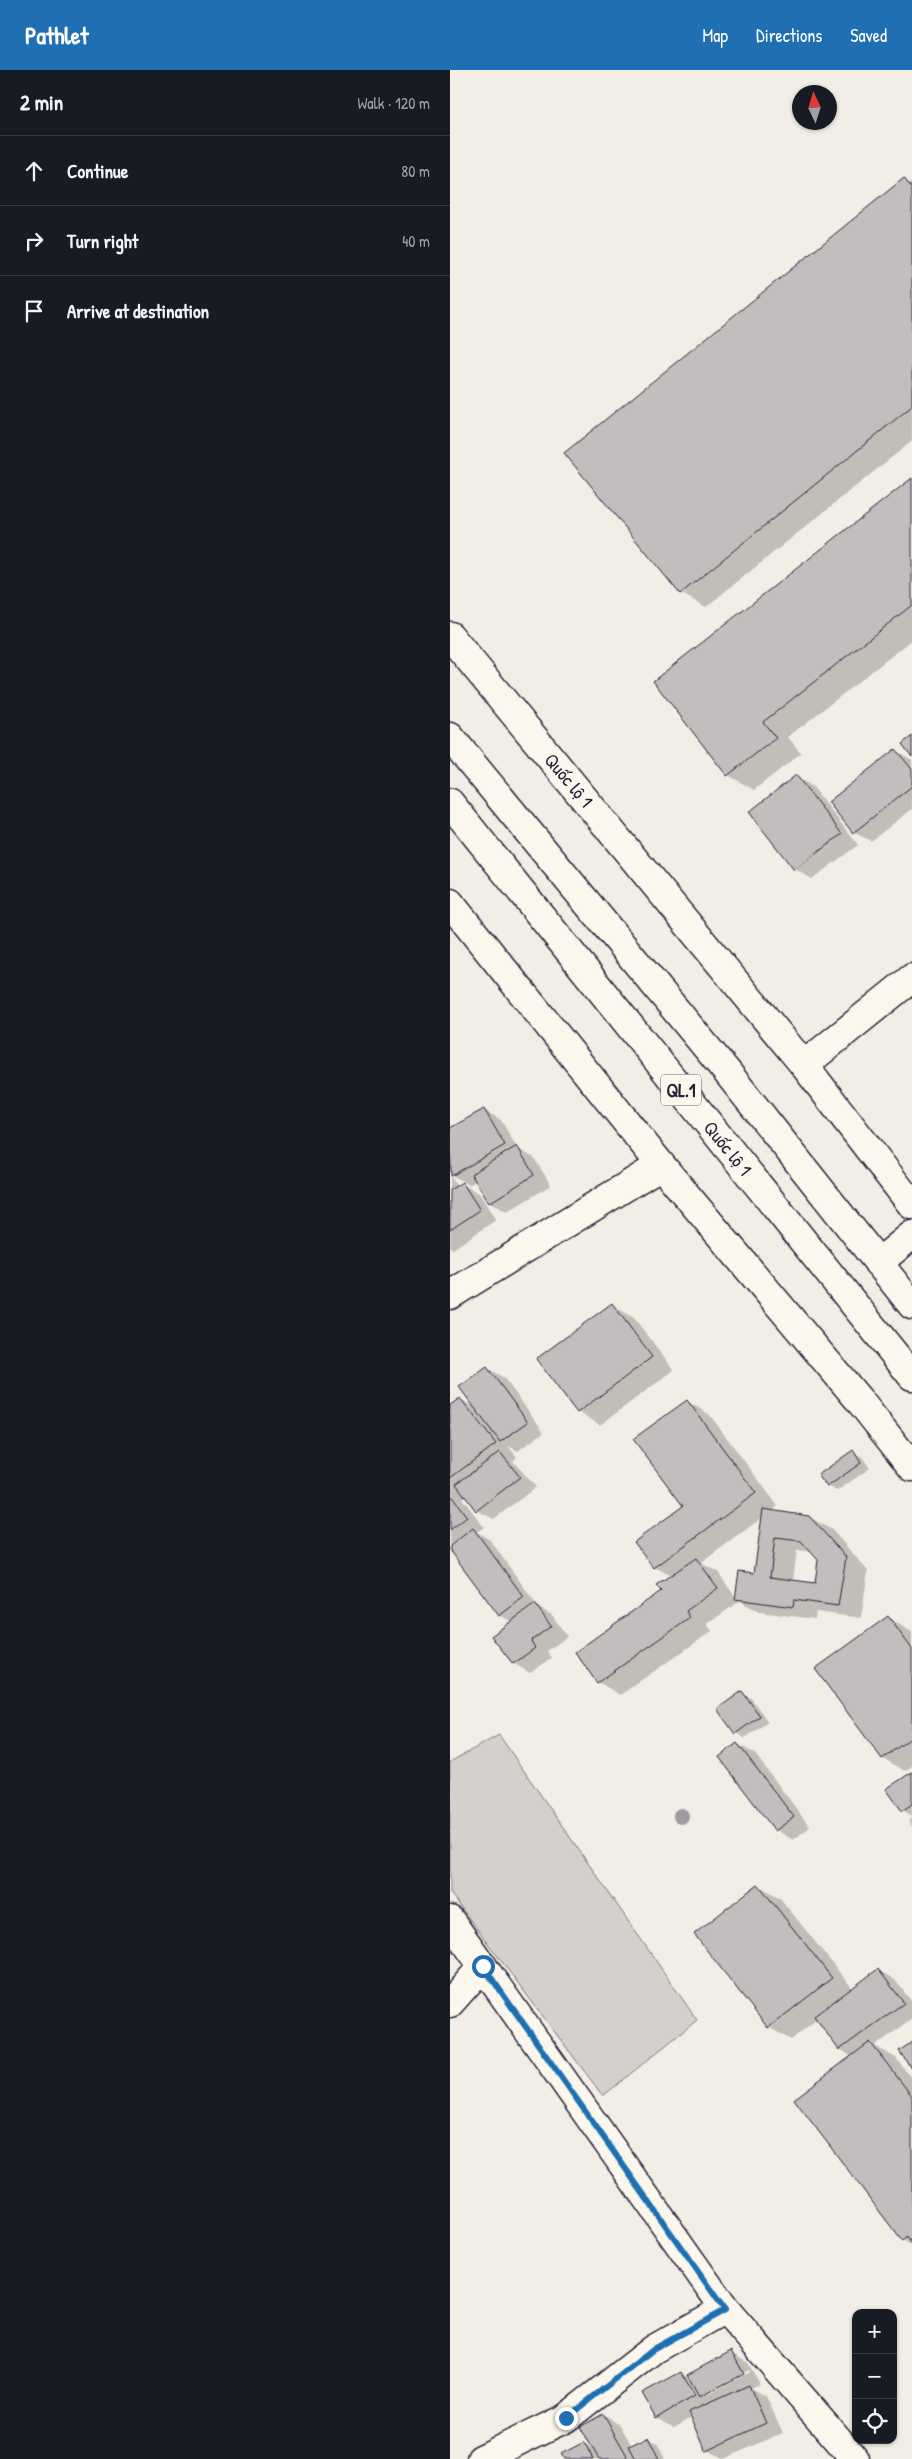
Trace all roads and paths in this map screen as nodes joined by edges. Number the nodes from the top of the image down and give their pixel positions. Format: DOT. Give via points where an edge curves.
graph roads {
  1 [pos="450,636"];
  2 [pos="450,737"];
  3 [pos="450,803"];
  4 [pos="450,903"];
  5 [pos="912,978"];
  6 [pos="804,1065"];
  7 [pos="661,1166"];
  8 [pos="912,1205"];
  9 [pos="912,1235"];
  10 [pos="878,1263"];
  11 [pos="450,1295"];
  12 [pos="912,1305"];
  13 [pos="912,1376"];
  14 [pos="912,1466"];
  15 [pos="450,1920"];
  16 [pos="483,1966"];
  17 [pos="450,2003"];
  18 [pos="725,2310"];
  19 [pos="481,2459"];
  20 [pos="855,2459"];
  1 -- 6 [label="main road, Quốc lộ 1"];
  2 -- 10 [label="main road, QL.1" via="727,1072"];
  3 -- 13 [label="main road, Quốc lộ 1 / QL.1"];
  4 -- 7 [label="main road"];
  5 -- 6 [label="main road"];
  6 -- 8 [label="main road, Quốc lộ 1"];
  7 -- 11 [label="main road"];
  7 -- 14 [label="main road"];
  9 -- 10 [label="main road"];
  10 -- 12 [label="main road, QL.1"];
  15 -- 16 [label="main road"];
  16 -- 17 [label="main road"];
  16 -- 18 [label="main road"];
  18 -- 19 [label="main road" via="654,2349 566,2418"];
  18 -- 20 [label="main road"];
}
